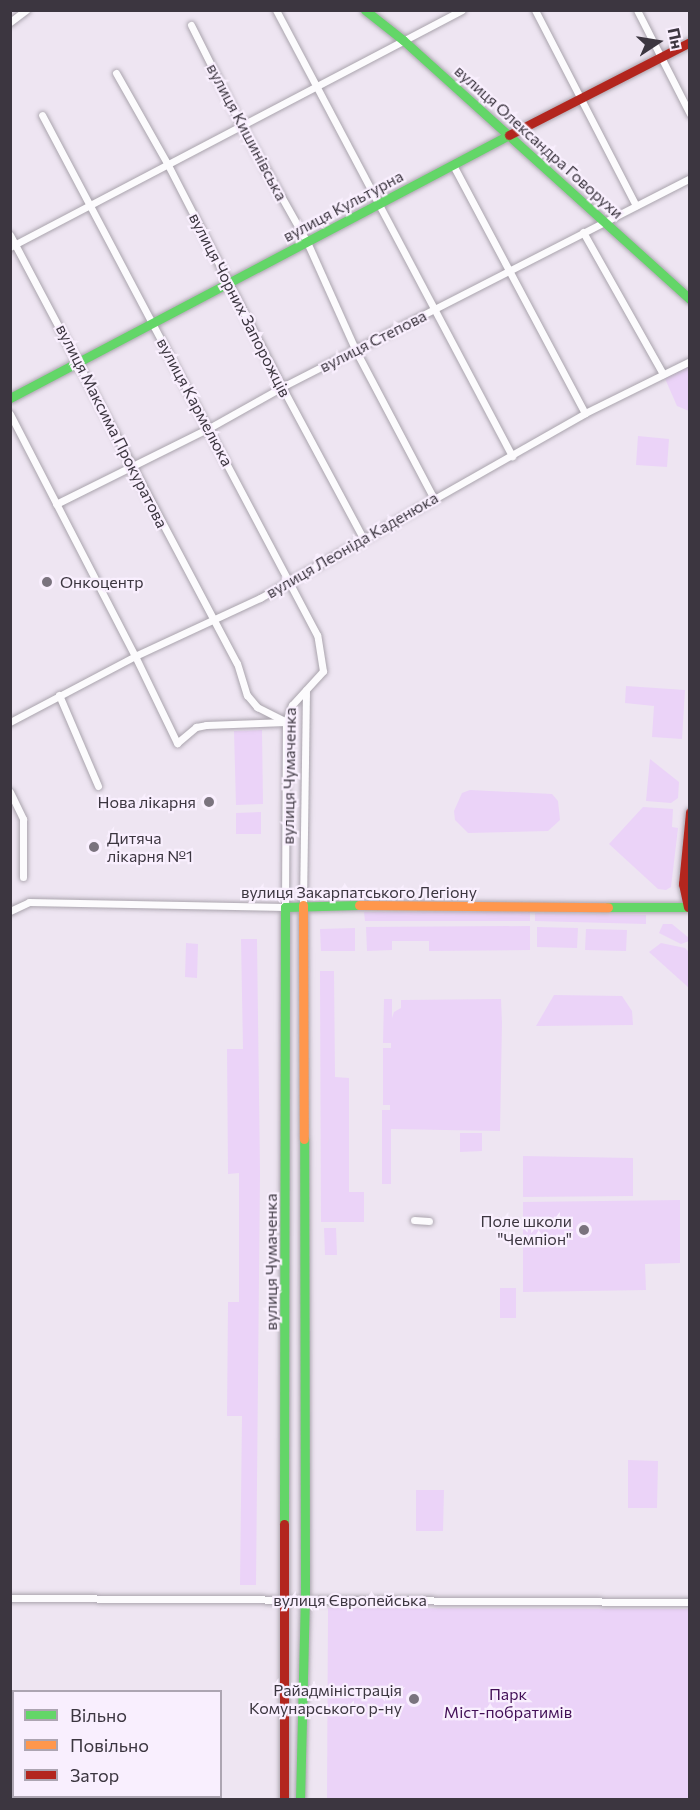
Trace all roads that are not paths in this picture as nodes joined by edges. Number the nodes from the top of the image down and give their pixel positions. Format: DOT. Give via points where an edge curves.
graph roads {
  1 [pos="26,10"];
  2 [pos="276,10"];
  3 [pos="365,10"];
  4 [pos="462,10"];
  5 [pos="535,10"];
  6 [pos="637,10"];
  7 [pos="10,22"];
  8 [pos="191,25"];
  9 [pos="403,40"];
  10 [pos="690,42"];
  11 [pos="661,57"];
  12 [pos="116,73"];
  13 [pos="316,85"];
  14 [pos="580,99"];
  15 [pos="690,114"];
  16 [pos="42,115"];
  17 [pos="241,125"];
  18 [pos="509,135"];
  19 [pos="167,163"];
  20 [pos="453,165"];
  21 [pos="690,178"];
  22 [pos="379,204"];
  23 [pos="90,206"];
  24 [pos="636,206"];
  25 [pos="605,221"];
  26 [pos="583,232"];
  27 [pos="10,235"];
  28 [pos="307,243"];
  29 [pos="13,245"];
  30 [pos="510,270"];
  31 [pos="230,283"];
  32 [pos="690,299"];
  33 [pos="434,309"];
  34 [pos="153,323"];
  35 [pos="356,351"];
  36 [pos="690,361"];
  37 [pos="80,362"];
  38 [pos="663,374"];
  39 [pos="282,387"];
  40 [pos="10,398"];
  41 [pos="585,413"];
  42 [pos="10,414"];
  43 [pos="208,428"];
  44 [pos="512,456"];
  45 [pos="132,467"];
  46 [pos="433,497"];
  47 [pos="56,504"];
  48 [pos="363,538"];
  49 [pos="290,581"];
  50 [pos="211,619"];
  51 [pos="135,656"];
  52 [pos="306,690"];
  53 [pos="59,695"];
  54 [pos="10,722"];
  55 [pos="286,722"];
  56 [pos="98,786"];
  57 [pos="10,792"];
  58 [pos="690,812"];
  59 [pos="23,878"];
  60 [pos="303,905"];
  61 [pos="285,907"];
  62 [pos="689,908"];
  63 [pos="10,911"];
  64 [pos="414,1220"];
  65 [pos="429,1221"];
  66 [pos="10,1598"];
  67 [pos="286,1600"];
  68 [pos="305,1600"];
  69 [pos="690,1602"];
  70 [pos="284,1800"];
  71 [pos="300,1800"];
  1 -- 7 [label="street"];
  2 -- 13 [label="street"];
  3 -- 9 [label="street, вулиця Олександра Говорухи"];
  4 -- 9 [label="street"];
  5 -- 14 [label="street"];
  6 -- 11 [label="street"];
  8 -- 17 [label="street, вулиця Кишинівська"];
  9 -- 13 [label="street"];
  9 -- 18 [label="street, вулиця Олександра Говорухи"];
  10 -- 11 [label="street, вулиця Культурна"];
  11 -- 14 [label="street, вулиця Культурна"];
  11 -- 15 [label="street"];
  12 -- 19 [label="street, вулиця Чорних Запорожців"];
  13 -- 17 [label="street"];
  13 -- 22 [label="street"];
  14 -- 18 [label="street, вулиця Культурна"];
  14 -- 24 [label="street"];
  16 -- 23 [label="street, вулиця Кармелюка"];
  17 -- 19 [label="street"];
  17 -- 28 [label="street, вулиця Кишинівська"];
  18 -- 20 [label="street, вулиця Культурна"];
  18 -- 25 [label="street, вулиця Олександра Говорухи"];
  19 -- 23 [label="street"];
  19 -- 31 [label="street, вулиця Чорних Запорожців"];
  20 -- 22 [label="street, вулиця Культурна"];
  20 -- 30 [label="street"];
  21 -- 24 [label="street, вулиця Степова"];
  22 -- 28 [label="street, вулиця Культурна"];
  22 -- 33 [label="street"];
  23 -- 29 [label="street"];
  23 -- 34 [label="street, вулиця Кармелюка"];
  24 -- 25 [label="street, вулиця Степова"];
  25 -- 26 [label="street, вулиця Степова"];
  25 -- 32 [label="street, вулиця Олександра Говорухи"];
  26 -- 30 [label="street, вулиця Степова"];
  26 -- 38 [label="street"];
  27 -- 29 [label="street, вулиця Максима Прокуратова"];
  28 -- 31 [label="street, вулиця Культурна"];
  28 -- 35 [label="street, вулиця Кишинівська"];
  29 -- 37 [label="street, вулиця Максима Прокуратова"];
  30 -- 33 [label="street, вулиця Степова"];
  30 -- 41 [label="street"];
  31 -- 34 [label="street, вулиця Культурна"];
  31 -- 39 [label="street, вулиця Чорних Запорожців"];
  33 -- 35 [label="street, вулиця Степова"];
  33 -- 44 [label="street"];
  34 -- 37 [label="street, вулиця Культурна"];
  34 -- 43 [label="street, вулиця Кармелюка"];
  35 -- 39 [label="street, вулиця Степова"];
  35 -- 46 [label="street, вулиця Кишинівська"];
  36 -- 38 [label="street, вулиця Леоніда Каденюка"];
  37 -- 40 [label="street, вулиця Культурна"];
  37 -- 45 [label="street, вулиця Максима Прокуратова"];
  38 -- 41 [label="street, вулиця Леоніда Каденюка"];
  39 -- 43 [label="street, вулиця Степова"];
  39 -- 48 [label="street, вулиця Чорних Запорожців"];
  41 -- 44 [label="street, вулиця Леоніда Каденюка"];
  42 -- 47 [label="street"];
  43 -- 45 [label="street, вулиця Степова"];
  43 -- 49 [label="street, вулиця Кармелюка"];
  44 -- 46 [label="street, вулиця Леоніда Каденюка"];
  45 -- 47 [label="street, вулиця Степова"];
  45 -- 50 [label="street, вулиця Максима Прокуратова"];
  46 -- 48 [label="street, вулиця Леоніда Каденюка"];
  47 -- 51 [label="street"];
  48 -- 49 [label="street, вулиця Леоніда Каденюка"];
  49 -- 50 [label="street, вулиця Леоніда Каденюка"];
  49 -- 52 [label="street, вулиця Кармелюка" via="319,641 323,671"];
  50 -- 51 [label="street, вулиця Леоніда Каденюка"];
  50 -- 55 [label="street, вулиця Максима Прокуратова" via="237,663 251,700"];
  51 -- 53 [label="street, вулиця Леоніда Каденюка"];
  51 -- 55 [label="street" via="177,742 196,727 206,725"];
  52 -- 55 [label="street, вулиця Чумаченка" via="292,705"];
  52 -- 60 [label="street, вулиця Чумаченка"];
  53 -- 54 [label="street, вулиця Леоніда Каденюка"];
  53 -- 56 [label="street"];
  55 -- 61 [label="street, вулиця Чумаченка"];
  57 -- 59 [label="street" via="23,819"];
  58 -- 62 [label="street" via="683,884"];
  60 -- 61 [label="street, вулиця Закарпатського Легіону"];
  60 -- 62 [label="street, вулиця Закарпатського Легіону"];
  60 -- 68 [label="street, вулиця Чумаченка"];
  61 -- 63 [label="street, вулиця Закарпатського Легіону" via="29,902"];
  61 -- 67 [label="street, вулиця Чумаченка"];
  64 -- 65 [label="street"];
  66 -- 67 [label="street, вулиця Європейська"];
  67 -- 68 [label="street, вулиця Європейська"];
  67 -- 70 [label="street, вулиця Чумаченка"];
  68 -- 69 [label="street, вулиця Європейська"];
  68 -- 71 [label="street, вулиця Чумаченка"];
}
